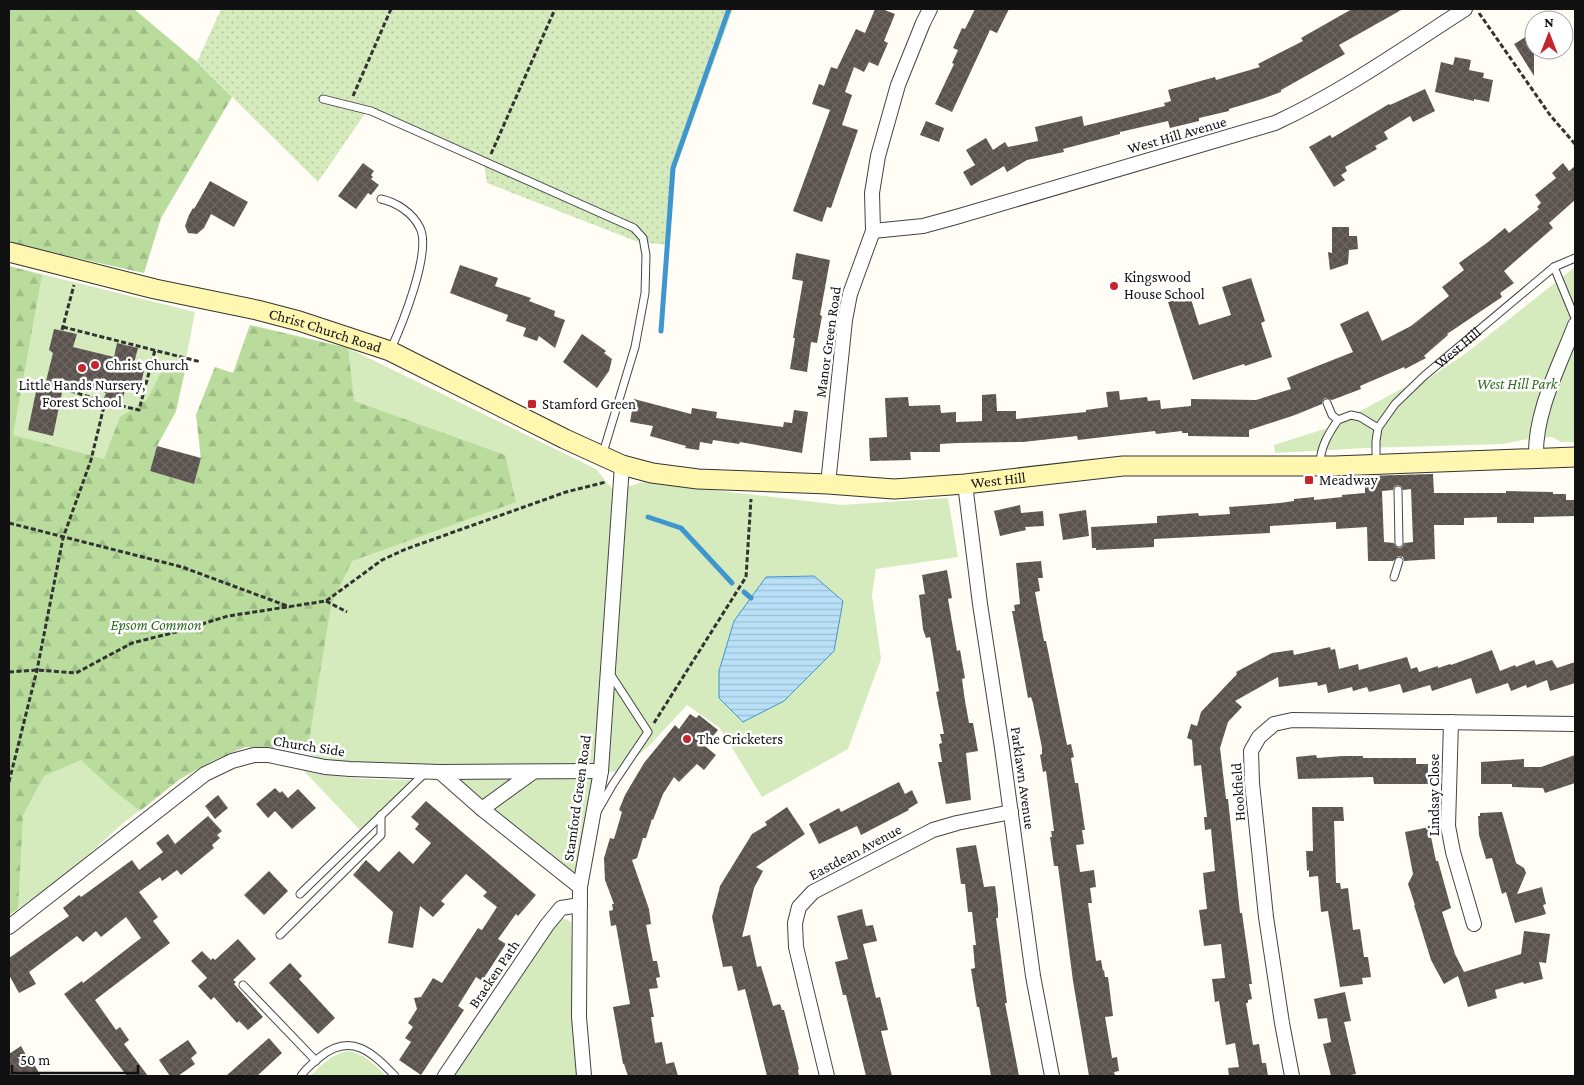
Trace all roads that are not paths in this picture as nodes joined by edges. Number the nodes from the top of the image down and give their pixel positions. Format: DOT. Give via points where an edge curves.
graph roads {
  1 [pos="930,9"];
  2 [pos="1464,9"];
  3 [pos="323,99"];
  4 [pos="381,199"];
  5 [pos="873,231"];
  6 [pos="9,252"];
  7 [pos="1575,258"];
  8 [pos="1554,267"];
  9 [pos="1575,318"];
  10 [pos="1575,325"];
  11 [pos="390,351"];
  12 [pos="1327,403"];
  13 [pos="1338,420"];
  14 [pos="1378,428"];
  15 [pos="602,456"];
  16 [pos="1575,457"];
  17 [pos="1536,459"];
  18 [pos="1376,464"];
  19 [pos="1320,465"];
  20 [pos="621,472"];
  21 [pos="828,484"];
  22 [pos="966,484"];
  23 [pos="1398,490"];
  24 [pos="1400,544"];
  25 [pos="1399,561"];
  26 [pos="1394,577"];
  27 [pos="608,670"];
  28 [pos="1451,722"];
  29 [pos="1575,724"];
  30 [pos="434,771"];
  31 [pos="601,771"];
  32 [pos="533,772"];
  33 [pos="482,809"];
  34 [pos="1011,812"];
  35 [pos="381,815"];
  36 [pos="592,819"];
  37 [pos="580,887"];
  38 [pos="300,894"];
  39 [pos="580,905"];
  40 [pos="1474,924"];
  41 [pos="9,927"];
  42 [pos="280,935"];
  43 [pos="243,985"];
  44 [pos="316,1061"];
  45 [pos="301,1076"];
  46 [pos="394,1076"];
  47 [pos="444,1076"];
  48 [pos="584,1076"];
  49 [pos="827,1076"];
  50 [pos="1052,1076"];
  51 [pos="1292,1076"];
  1 -- 5 [label="street, Manor Green Road" via="898,84 878,156 872,193"];
  2 -- 5 [label="street, West Hill Avenue" via="1383,62 1275,123 923,226"];
  3 -- 15 [label="lane" via="371,111 634,228 643,238 645,293 635,346"];
  4 -- 11 [label="lane" via="391,201 410,214 420,228 423,242 407,313"];
  5 -- 21 [label="street, Manor Green Road" via="850,294"];
  6 -- 11 [label="main road, Christ Church Road" via="257,310"];
  7 -- 8 [label="lane, West Hill"];
  8 -- 9 [label="lane"];
  8 -- 14 [label="lane, West Hill" via="1424,376 1395,404"];
  10 -- 17 [label="street" via="1539,418"];
  11 -- 15 [label="main road, Christ Church Road"];
  12 -- 13 [label="lane"];
  13 -- 14 [label="lane" via="1351,415"];
  13 -- 19 [label="lane" via="1320,454"];
  14 -- 18 [label="lane"];
  15 -- 20 [label="main road, Christ Church Road"];
  16 -- 17 [label="main road, West Hill"];
  17 -- 18 [label="main road, West Hill" via="1397,467"];
  18 -- 19 [label="main road, West Hill"];
  19 -- 22 [label="main road, West Hill" via="1122,466"];
  20 -- 21 [label="main road, West Hill" via="698,479"];
  20 -- 27 [label="street, Stamford Green Road"];
  21 -- 22 [label="main road, West Hill" via="894,489"];
  22 -- 34 [label="street, Parklawn Avenue"];
  23 -- 24 [label="lane"];
  25 -- 26 [label="lane"];
  27 -- 31 [label="street, Stamford Green Road"];
  27 -- 36 [label="lane" via="648,732"];
  28 -- 29 [label="street, Hookfield"];
  28 -- 40 [label="street, Lindsay Close" via="1449,832"];
  28 -- 51 [label="street, Hookfield" via="1292,720 1274,724 1259,737 1251,751 1266,917"];
  30 -- 32 [label="street, Church Side"];
  30 -- 33 [label="street"];
  30 -- 35 [label="lane"];
  30 -- 41 [label="street, Church Side" via="325,767 268,755 232,761 205,774"];
  31 -- 32 [label="street, Church Side"];
  31 -- 36 [label="street, Stamford Green Road"];
  32 -- 33 [label="street"];
  33 -- 37 [label="street"];
  34 -- 49 [label="street, Eastdean Avenue" via="932,830 813,892 799,907 795,923 796,947"];
  34 -- 50 [label="street, Parklawn Avenue" via="1033,976"];
  35 -- 38 [label="lane"];
  35 -- 42 [label="lane" via="381,835"];
  36 -- 37 [label="street, Stamford Green Road"];
  37 -- 39 [label="street, Stamford Green Road"];
  39 -- 47 [label="street, Bracken Path" via="561,908 547,924"];
  39 -- 48 [label="street, Stamford Green Road" via="579,1017"];
  43 -- 44 [label="lane"];
  44 -- 45 [label="lane"];
  44 -- 46 [label="lane" via="330,1049 356,1046 369,1052"];
}
